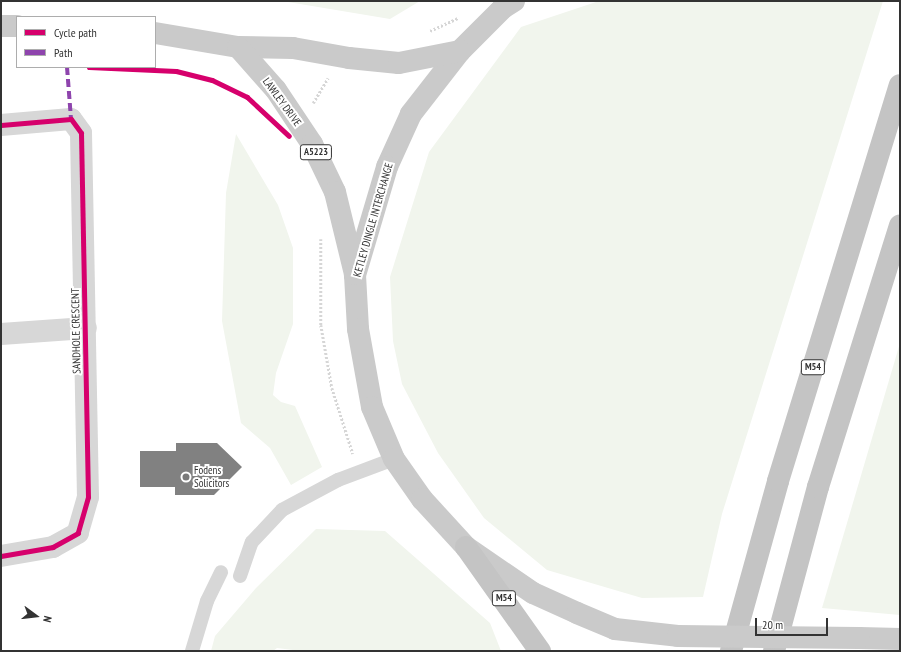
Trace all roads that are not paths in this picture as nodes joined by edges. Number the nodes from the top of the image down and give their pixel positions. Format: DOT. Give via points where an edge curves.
graph roads {
  1 [pos="514,1"];
  2 [pos="1,26"];
  3 [pos="16,26"];
  4 [pos="156,33"];
  5 [pos="238,47"];
  6 [pos="460,51"];
  7 [pos="900,85"];
  8 [pos="1,125"];
  9 [pos="900,226"];
  10 [pos="355,275"];
  11 [pos="86,328"];
  12 [pos="1,334"];
  13 [pos="394,459"];
  14 [pos="466,547"];
  15 [pos="1,556"];
  16 [pos="221,572"];
  17 [pos="240,576"];
  18 [pos="900,639"];
  19 [pos="192,651"];
  20 [pos="540,651"];
  21 [pos="731,651"];
  22 [pos="774,651"];
  1 -- 6 [label="main road, KETLEY DINGLE INTERCHANGE" via="502,8"];
  2 -- 3 [label="main road"];
  4 -- 5 [label="main road"];
  5 -- 6 [label="main road" via="293,48 349,58 399,63"];
  5 -- 10 [label="main road, LAWLEY DRIVE / A5223" via="276,90 312,144 335,192"];
  6 -- 10 [label="main road, KETLEY DINGLE INTERCHANGE" via="411,114 387,167"];
  7 -- 21 [label="highway, M54" via="778,481"];
  8 -- 11 [label="street, SANDHOLE CRESCENT" via="71,119 81,133"];
  9 -- 22 [label="highway" via="818,487"];
  10 -- 13 [label="main road, KETLEY DINGLE INTERCHANGE" via="358,329 372,407"];
  11 -- 12 [label="street"];
  11 -- 15 [label="street, SANDHOLE CRESCENT" via="88,497 78,533 53,547"];
  13 -- 14 [label="main road, KETLEY DINGLE INTERCHANGE" via="422,500"];
  13 -- 17 [label="lane" via="338,480 282,510 252,542"];
  14 -- 18 [label="main road, KETLEY DINGLE INTERCHANGE, bridge" via="533,593 615,629 678,636"];
  14 -- 20 [label="highway, M54"];
  16 -- 19 [label="lane" via="207,601"];
}
